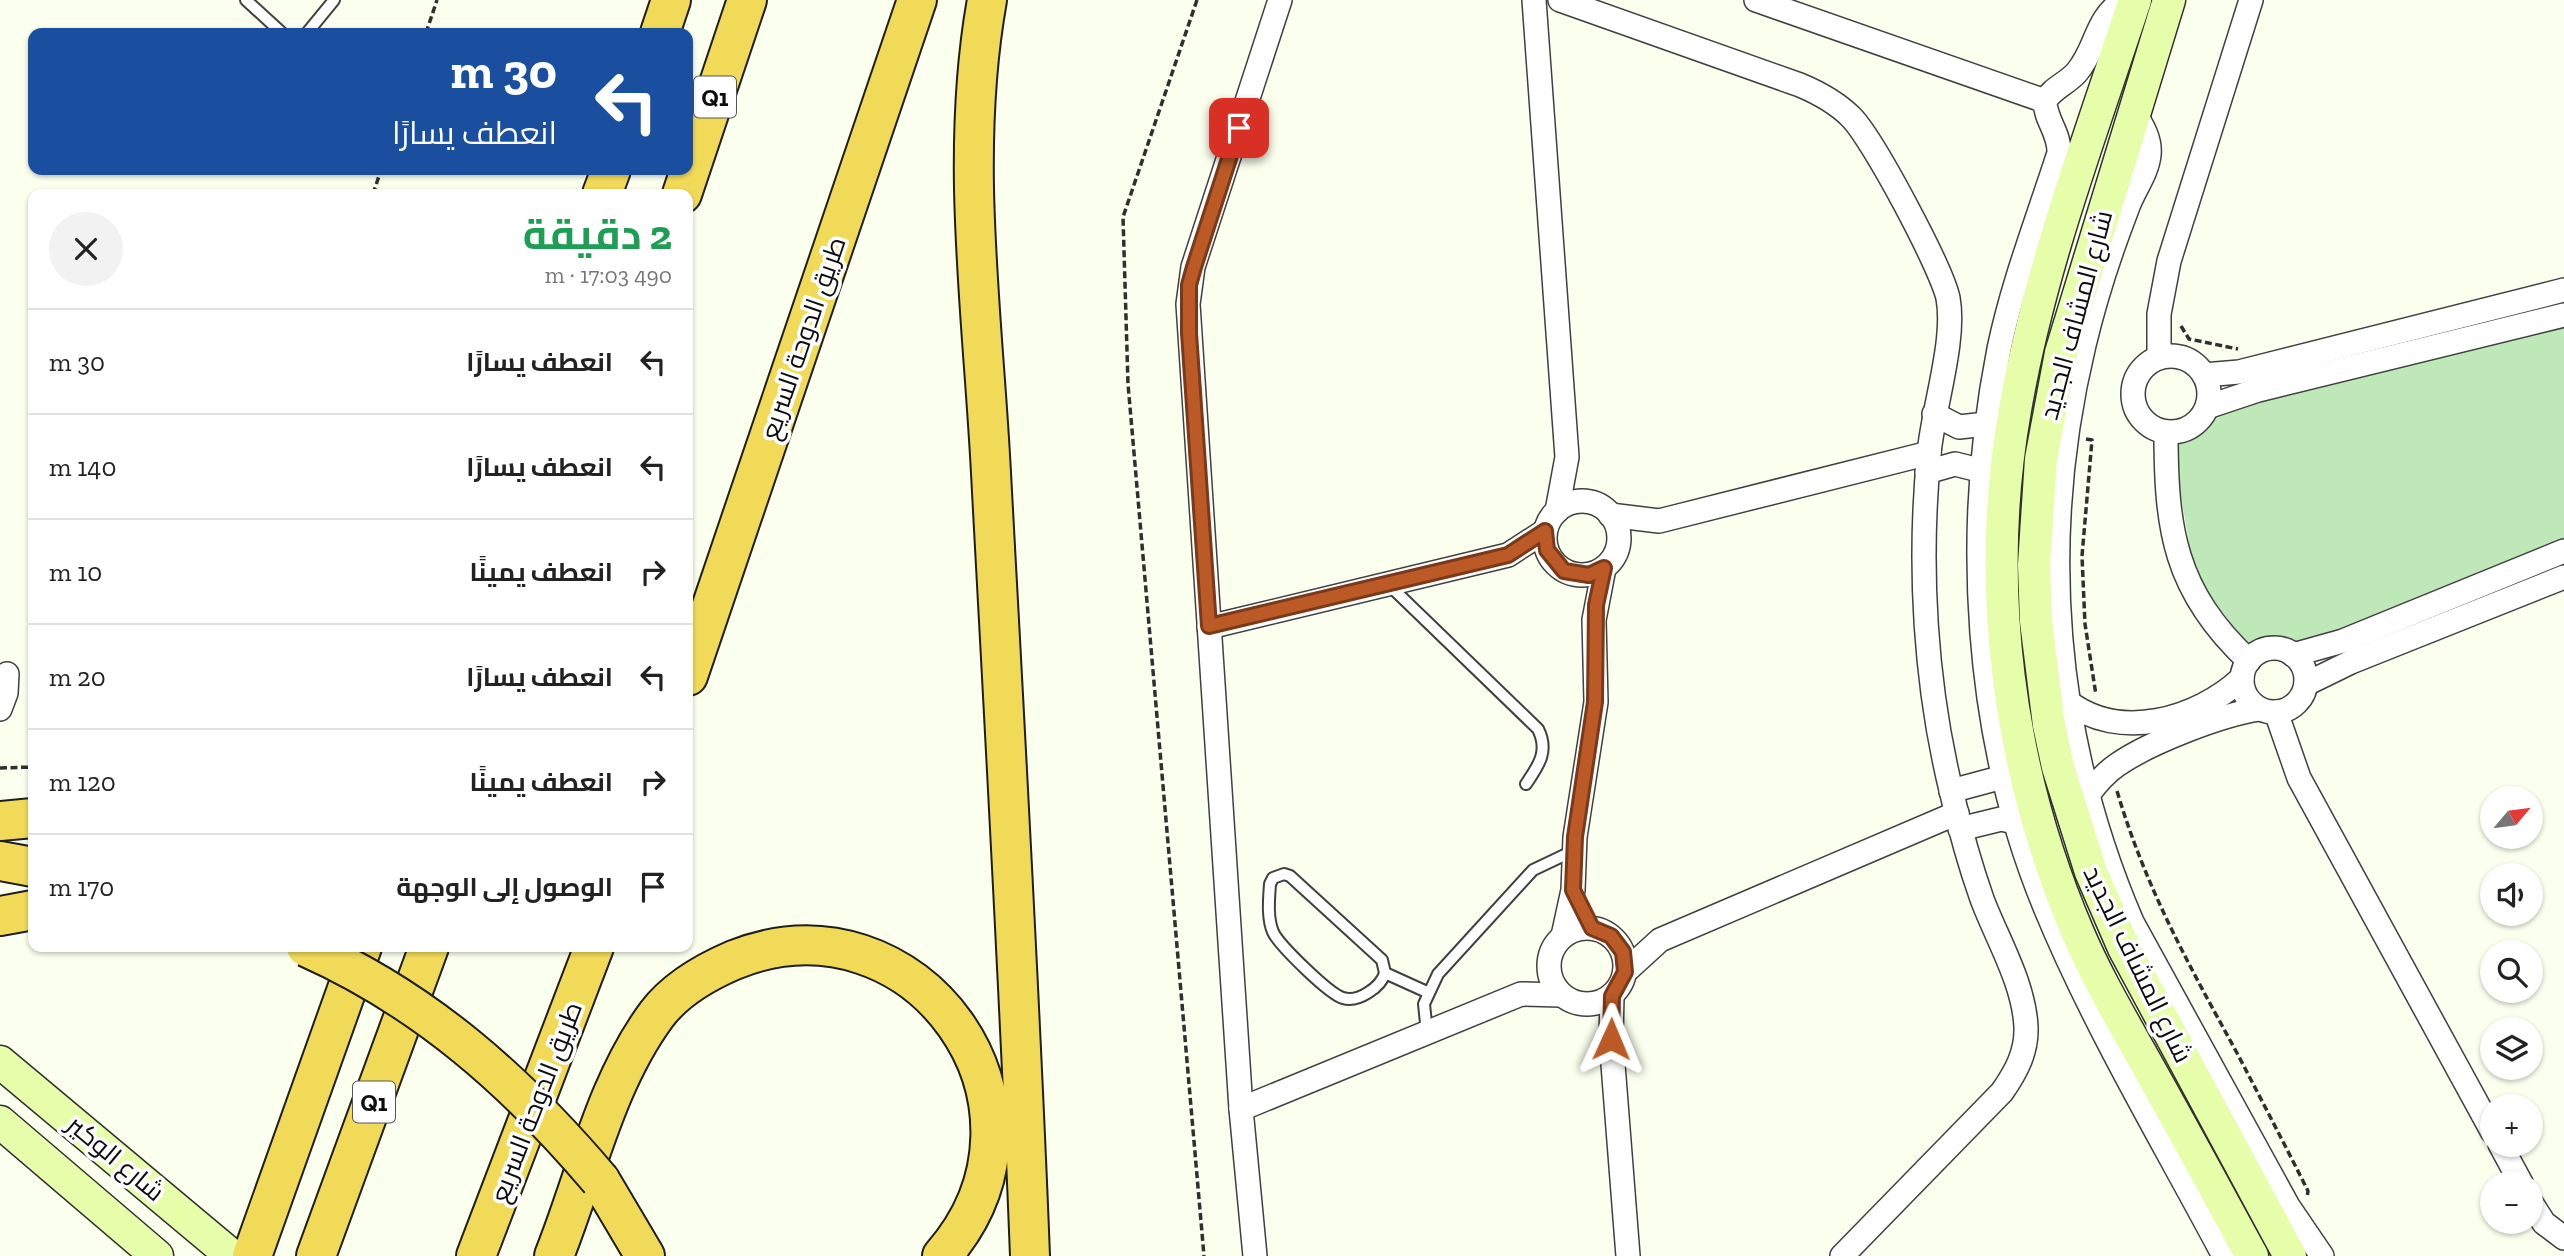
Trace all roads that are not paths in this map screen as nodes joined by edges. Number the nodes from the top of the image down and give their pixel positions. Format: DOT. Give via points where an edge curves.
graph roads {
  1 [pos="246,0"];
  2 [pos="334,0"];
  3 [pos="671,0"];
  4 [pos="747,0"];
  5 [pos="917,0"];
  6 [pos="987,0"];
  7 [pos="1280,0"];
  8 [pos="1534,0"];
  9 [pos="1560,0"];
  10 [pos="1756,0"];
  11 [pos="2124,0"];
  12 [pos="2135,0"];
  13 [pos="2169,0"];
  14 [pos="2250,0"];
  15 [pos="277,28"];
  16 [pos="311,28"];
  17 [pos="662,28"];
  18 [pos="2045,101"];
  19 [pos="2133,111"];
  20 [pos="693,161"];
  21 [pos="2042,204"];
  22 [pos="2058,236"];
  23 [pos="2564,290"];
  24 [pos="2564,315"];
  25 [pos="2159,357"];
  26 [pos="2204,375"];
  27 [pos="2207,407"];
  28 [pos="1934,414"];
  29 [pos="1986,424"];
  30 [pos="2166,432"];
  31 [pos="1567,457"];
  32 [pos="1928,463"];
  33 [pos="1983,471"];
  34 [pos="1603,509"];
  35 [pos="1551,521"];
  36 [pos="1659,521"];
  37 [pos="2564,551"];
  38 [pos="1508,555"];
  39 [pos="1610,559"];
  40 [pos="1561,568"];
  41 [pos="2564,577"];
  42 [pos="1388,584"];
  43 [pos="1594,620"];
  44 [pos="1209,626"];
  45 [pos="2293,655"];
  46 [pos="693,661"];
  47 [pos="2245,669"];
  48 [pos="6,674"];
  49 [pos="2305,684"];
  50 [pos="2067,701"];
  51 [pos="0,709"];
  52 [pos="2268,711"];
  53 [pos="2003,776"];
  54 [pos="1526,784"];
  55 [pos="2087,796"];
  56 [pos="1956,811"];
  57 [pos="28,818"];
  58 [pos="0,821"];
  59 [pos="2015,822"];
  60 [pos="1573,851"];
  61 [pos="0,860"];
  62 [pos="28,866"];
  63 [pos="1573,890"];
  64 [pos="28,911"];
  65 [pos="0,916"];
  66 [pos="1601,932"];
  67 [pos="1563,936"];
  68 [pos="1660,940"];
  69 [pos="316,952"];
  70 [pos="360,952"];
  71 [pos="427,952"];
  72 [pos="592,952"];
  73 [pos="1549,962"];
  74 [pos="1625,972"];
  75 [pos="1385,973"];
  76 [pos="1427,992"];
  77 [pos="1521,994"];
  78 [pos="1561,995"];
  79 [pos="1612,996"];
  80 [pos="1586,1005"];
  81 [pos="1427,1033"];
  82 [pos="1611,1039"];
  83 [pos="0,1062"];
  84 [pos="2480,1109"];
  85 [pos="1241,1110"];
  86 [pos="1025,1118"];
  87 [pos="0,1122"];
  88 [pos="607,1191"];
  89 [pos="2543,1221"];
  90 [pos="2564,1238"];
  91 [pos="157,1256"];
  92 [pos="232,1256"];
  93 [pos="253,1256"];
  94 [pos="316,1256"];
  95 [pos="476,1256"];
  96 [pos="554,1256"];
  97 [pos="645,1256"];
  98 [pos="670,1256"];
  99 [pos="942,1256"];
  100 [pos="1030,1256"];
  101 [pos="1045,1256"];
  102 [pos="1255,1256"];
  103 [pos="1628,1256"];
  104 [pos="1842,1256"];
  105 [pos="2224,1256"];
  106 [pos="2252,1256"];
  107 [pos="2290,1256"];
  108 [pos="2322,1256"];
  1 -- 15 [label="lane"];
  2 -- 16 [label="lane"];
  3 -- 17 [label="highway"];
  4 -- 20 [label="highway, Q1"];
  5 -- 46 [label="highway, طريق الدوحة السريع"];
  6 -- 86 [label="highway" via="977,74 975,218"];
  7 -- 44 [label="street" via="1189,285"];
  8 -- 31 [label="street"];
  9 -- 28 [label="street" via="1809,89 1851,117 1874,150 1948,298 1949,334"];
  10 -- 18 [label="street"];
  11 -- 18 [label="street" via="2099,25 2076,74"];
  12 -- 22 [label="street, شارع المشاف الجديد"];
  13 -- 19 [label="street, شارع المشاف الجديد"];
  14 -- 25 [label="street" via="2173,245 2159,314"];
  18 -- 21 [label="street" via="2059,153"];
  19 -- 50 [label="street" via="2148,139 2148,161 2127,208 2087,332 2067,437 2057,525 2056,577"];
  19 -- 107 [label="street, شارع المشاف الجديد" via="2068,323 2049,408 2034,565 2042,679 2058,767 2091,872 2124,948"];
  21 -- 22 [label="street"];
  21 -- 29 [label="street" via="2011,300"];
  22 -- 106 [label="street, شارع المشاف الجديد" via="2015,408 2003,504 2005,640 2014,709 2037,820 2079,935"];
  23 -- 26 [label="street" via="2252,369"];
  24 -- 27 [label="street" via="2258,390"];
  25 -- 26 [label="street" via="2185,359"];
  25 -- 30 [label="street" via="2139,372 2133,397 2143,421"];
  26 -- 27 [label="street"];
  27 -- 30 [label="street" via="2191,427"];
  28 -- 29 [label="street" via="1959,427"];
  28 -- 32 [label="street"];
  29 -- 33 [label="street"];
  30 -- 47 [label="street" via="2166,497 2175,548 2200,602"];
  31 -- 34 [label="street"];
  31 -- 35 [label="street"];
  32 -- 33 [label="street"];
  32 -- 36 [label="street"];
  32 -- 56 [label="street" via="1925,582 1930,664"];
  33 -- 53 [label="street" via="1981,601"];
  34 -- 35 [label="street" via="1579,501"];
  34 -- 36 [label="street"];
  34 -- 39 [label="street" via="1618,531"];
  35 -- 38 [label="street"];
  35 -- 40 [label="street" via="1547,550"];
  36 -- 39 [label="street"];
  37 -- 45 [label="street" via="2343,641"];
  38 -- 40 [label="street"];
  38 -- 42 [label="street"];
  39 -- 40 [label="street" via="1589,575"];
  39 -- 43 [label="street"];
  40 -- 43 [label="street"];
  41 -- 49 [label="street"];
  42 -- 44 [label="street"];
  42 -- 54 [label="lane" via="1538,729 1543,755"];
  43 -- 60 [label="street" via="1595,702"];
  44 -- 85 [label="street"];
  45 -- 47 [label="street" via="2274,648 2256,654"];
  45 -- 49 [label="street" via="2305,673"];
  47 -- 50 [label="street" via="2216,700 2137,723 2100,720"];
  47 -- 52 [label="street" via="2246,696"];
  48 -- 51 [label="street"];
  49 -- 52 [label="street" via="2296,704"];
  50 -- 55 [label="street"];
  52 -- 55 [label="street" via="2220,719 2144,751 2111,769"];
  52 -- 84 [label="street" via="2299,778"];
  53 -- 56 [label="street"];
  53 -- 59 [label="street"];
  55 -- 108 [label="street" via="2132,922 2264,1164"];
  56 -- 59 [label="street"];
  56 -- 68 [label="street"];
  56 -- 104 [label="street" via="2024,1007 2023,1052 2003,1092"];
  57 -- 58 [label="highway"];
  59 -- 105 [label="street" via="2076,978"];
  60 -- 63 [label="street"];
  60 -- 76 [label="lane" via="1545,862 1522,880"];
  61 -- 62 [label="highway"];
  63 -- 66 [label="street"];
  63 -- 67 [label="street"];
  64 -- 65 [label="highway"];
  66 -- 67 [label="street" via="1572,931"];
  66 -- 68 [label="street"];
  66 -- 74 [label="street" via="1623,952"];
  67 -- 73 [label="street"];
  68 -- 74 [label="street"];
  69 -- 88 [label="highway, bridge" via="386,989 490,1064 548,1119"];
  70 -- 93 [label="highway"];
  71 -- 94 [label="highway, Q1"];
  72 -- 95 [label="highway, طريق الدوحة السريع"];
  73 -- 77 [label="street"];
  73 -- 78 [label="street" via="1551,980"];
  74 -- 79 [label="street"];
  75 -- 75 [label="lane" via="1382,960 1290,876 1273,878 1274,934 1335,994 1354,999 1380,984"];
  75 -- 76 [label="lane"];
  76 -- 81 [label="lane" via="1423,1012"];
  77 -- 78 [label="street"];
  77 -- 81 [label="street"];
  78 -- 80 [label="street"];
  79 -- 80 [label="street"];
  79 -- 82 [label="street"];
  80 -- 82 [label="street"];
  81 -- 85 [label="street"];
  82 -- 103 [label="street"];
  83 -- 92 [label="street, شارع الوكير"];
  85 -- 102 [label="street"];
  86 -- 100 [label="highway"];
  86 -- 101 [label="highway"];
  87 -- 91 [label="street, شارع الوكير"];
  88 -- 97 [label="highway"];
  88 -- 98 [label="highway"];
  89 -- 90 [label="street"];
  96 -- 99 [label="highway" via="628,1058 658,1012 682,989 717,968 754,953 793,946 848,952 905,975 936,1001 967,1037 986,1085 992,1133 985,1180 964,1231"];
}
